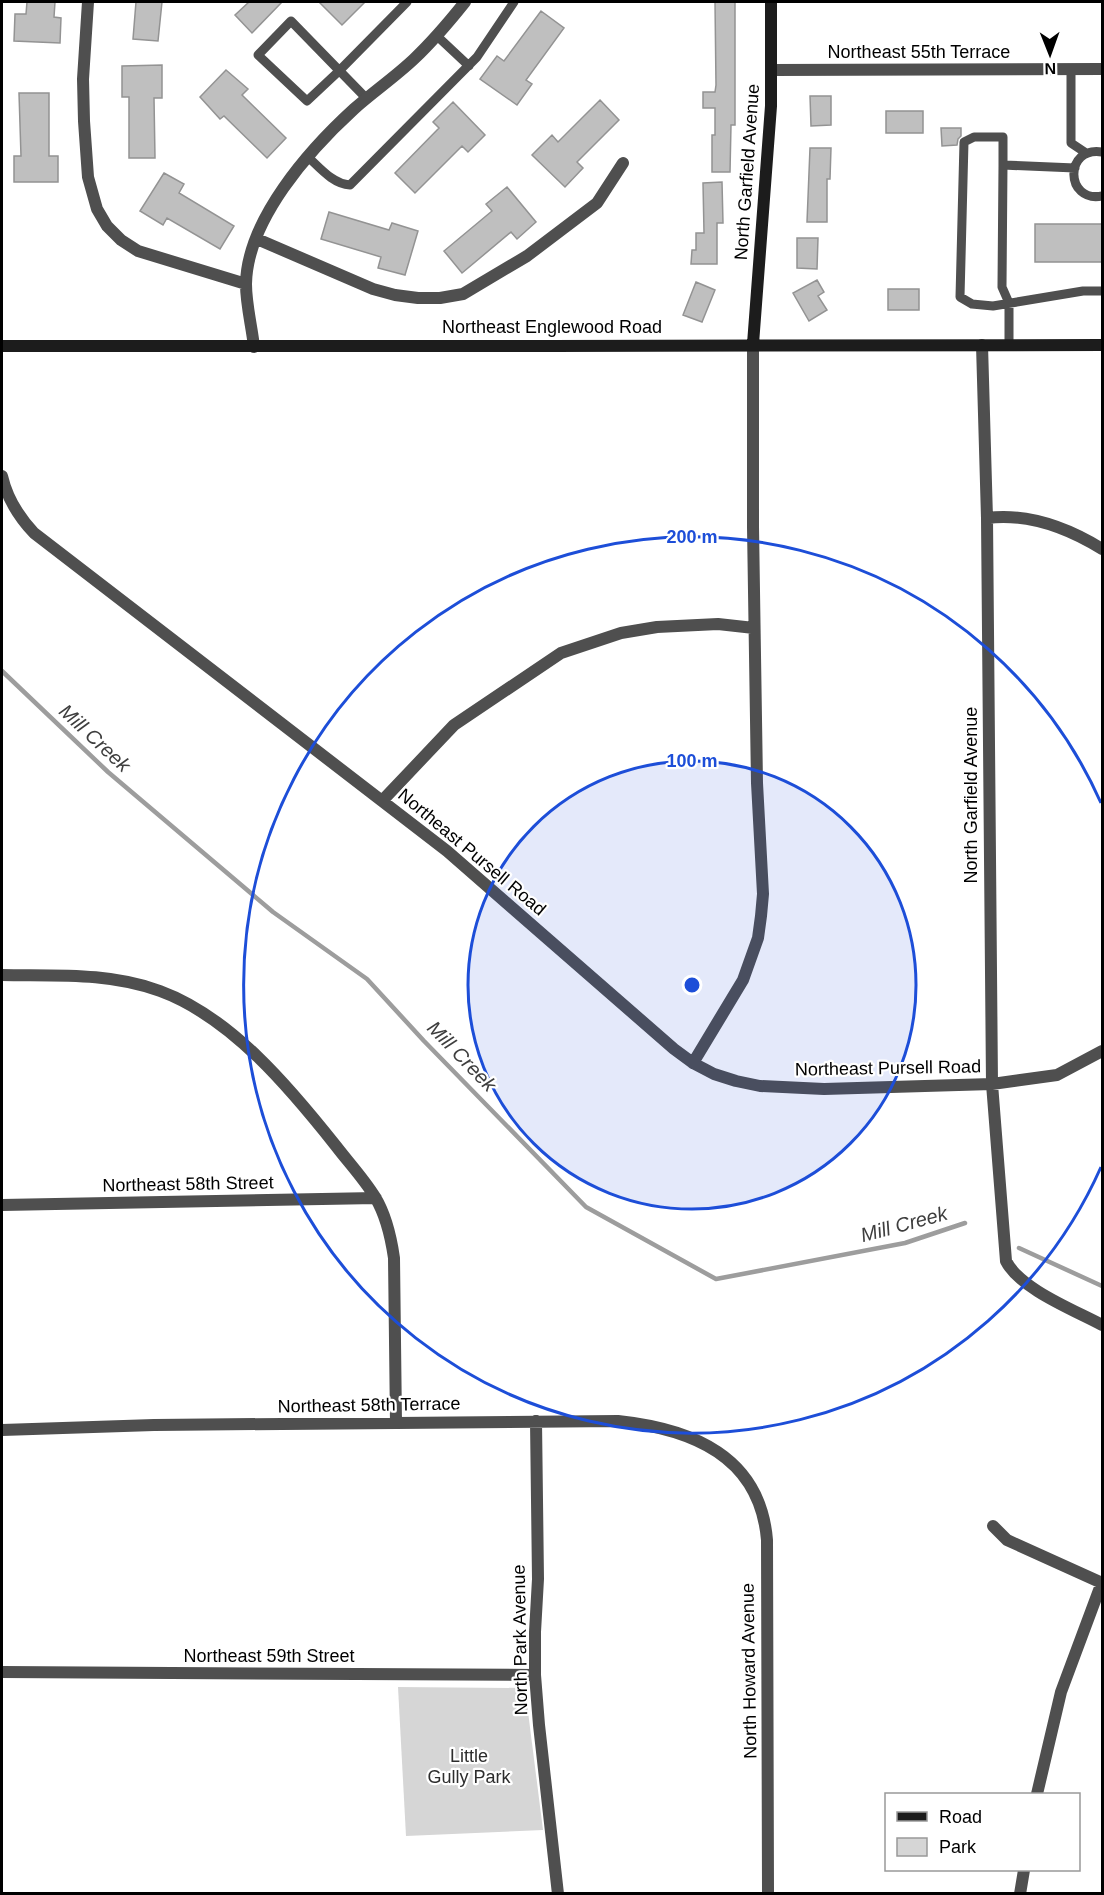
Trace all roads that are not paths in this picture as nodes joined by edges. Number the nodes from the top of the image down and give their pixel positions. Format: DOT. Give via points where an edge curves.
graph roads {
  1 [pos="88,2"];
  2 [pos="406,2"];
  3 [pos="465,2"];
  4 [pos="514,2"];
  5 [pos="771,2"];
  6 [pos="437,36"];
  7 [pos="469,66"];
  8 [pos="1071,69"];
  9 [pos="1102,69"];
  10 [pos="772,70"];
  11 [pos="339,71"];
  12 [pos="367,99"];
  13 [pos="1102,152"];
  14 [pos="1086,153"];
  15 [pos="309,157"];
  16 [pos="623,162"];
  17 [pos="1003,165"];
  18 [pos="1075,168"];
  19 [pos="1102,196"];
  20 [pos="257,239"];
  21 [pos="246,284"];
  22 [pos="1102,291"];
  23 [pos="1009,303"];
  24 [pos="753,344"];
  25 [pos="982,345"];
  26 [pos="1009,345"];
  27 [pos="1102,345"];
  28 [pos="2,346"];
  29 [pos="254,347"];
  30 [pos="2,476"];
  31 [pos="987,518"];
  32 [pos="1102,549"];
  33 [pos="754,628"];
  34 [pos="382,801"];
  35 [pos="2,975"];
  36 [pos="1102,1051"];
  37 [pos="693,1063"];
  38 [pos="992,1084"];
  39 [pos="376,1198"];
  40 [pos="2,1205"];
  41 [pos="1102,1325"];
  42 [pos="536,1421"];
  43 [pos="396,1423"];
  44 [pos="2,1430"];
  45 [pos="728,1460"];
  46 [pos="993,1526"];
  47 [pos="1102,1583"];
  48 [pos="2,1672"];
  49 [pos="536,1675"];
  50 [pos="1037,1793"];
  51 [pos="1024,1871"];
  52 [pos="558,1893"];
  53 [pos="768,1893"];
  54 [pos="1020,1893"];
  1 -- 21 [label="street" via="84,121 88,177 96,209 107,226 138,251"];
  2 -- 11 [label="lane"];
  3 -- 6 [label="street"];
  4 -- 7 [label="lane"];
  5 -- 10 [label="main road, North Garfield Avenue"];
  6 -- 7 [label="lane"];
  6 -- 12 [label="street"];
  7 -- 15 [label="lane" via="350,185 328,176"];
  8 -- 9 [label="street, Northeast 55th Terrace"];
  8 -- 10 [label="street, Northeast 55th Terrace"];
  8 -- 14 [label="lane" via="1071,143"];
  10 -- 24 [label="main road, North Garfield Avenue"];
  11 -- 11 [label="lane" via="291,21 258,55 307,101"];
  11 -- 12 [label="lane"];
  12 -- 15 [label="street"];
  13 -- 14 [label="lane"];
  14 -- 18 [label="lane"];
  15 -- 20 [label="street" via="268,212"];
  16 -- 20 [label="street" via="597,203 527,256 463,294 440,298 395,296"];
  17 -- 18 [label="lane"];
  17 -- 23 [label="lane" via="1002,287"];
  17 -- 23 [label="lane" via="1003,137 974,137 964,142 960,297 972,304"];
  18 -- 19 [label="lane" via="1074,180 1083,192"];
  20 -- 21 [label="street"];
  21 -- 29 [label="street"];
  22 -- 23 [label="lane"];
  23 -- 26 [label="lane"];
  24 -- 25 [label="main road, Northeast Englewood Road"];
  24 -- 29 [label="main road, Northeast Englewood Road"];
  24 -- 33 [label="street"];
  25 -- 26 [label="main road, Northeast Englewood Road"];
  25 -- 31 [label="street, North Garfield Avenue"];
  26 -- 27 [label="main road, Northeast Englewood Road"];
  28 -- 29 [label="main road, Northeast Englewood Road"];
  30 -- 34 [label="street, Northeast Pursell Road" via="12,504 34,533"];
  31 -- 32 [label="street" via="1003,516 1047,524"];
  31 -- 38 [label="street, North Garfield Avenue"];
  33 -- 34 [label="street" via="718,624 657,627 621,633 561,653 454,725"];
  33 -- 37 [label="street" via="763,894 758,938 743,980"];
  34 -- 37 [label="street, Northeast Pursell Road" via="447,851"];
  35 -- 39 [label="street" via="115,979 160,991 202,1011 222,1025 295,1095"];
  36 -- 38 [label="street, Northeast Pursell Road" via="1057,1075"];
  37 -- 38 [label="street, Northeast Pursell Road" via="760,1086 824,1089"];
  38 -- 41 [label="street, North Garfield Avenue" via="1004,1244 1010,1270 1024,1283"];
  39 -- 40 [label="street, Northeast 58th Street"];
  39 -- 43 [label="street" via="391,1236 394,1258"];
  42 -- 43 [label="street, Northeast 58th Terrace"];
  42 -- 45 [label="street, Northeast 58th Terrace" via="618,1421 655,1426 712,1448"];
  42 -- 49 [label="street, North Park Avenue"];
  43 -- 44 [label="street, Northeast 58th Terrace"];
  45 -- 53 [label="street, North Howard Avenue" via="755,1491 767,1540"];
  46 -- 47 [label="street" via="1007,1540"];
  47 -- 50 [label="street" via="1061,1692"];
  48 -- 49 [label="street, Northeast 59th Street"];
  49 -- 52 [label="street, North Park Avenue"];
  51 -- 54 [label="street"];
}
